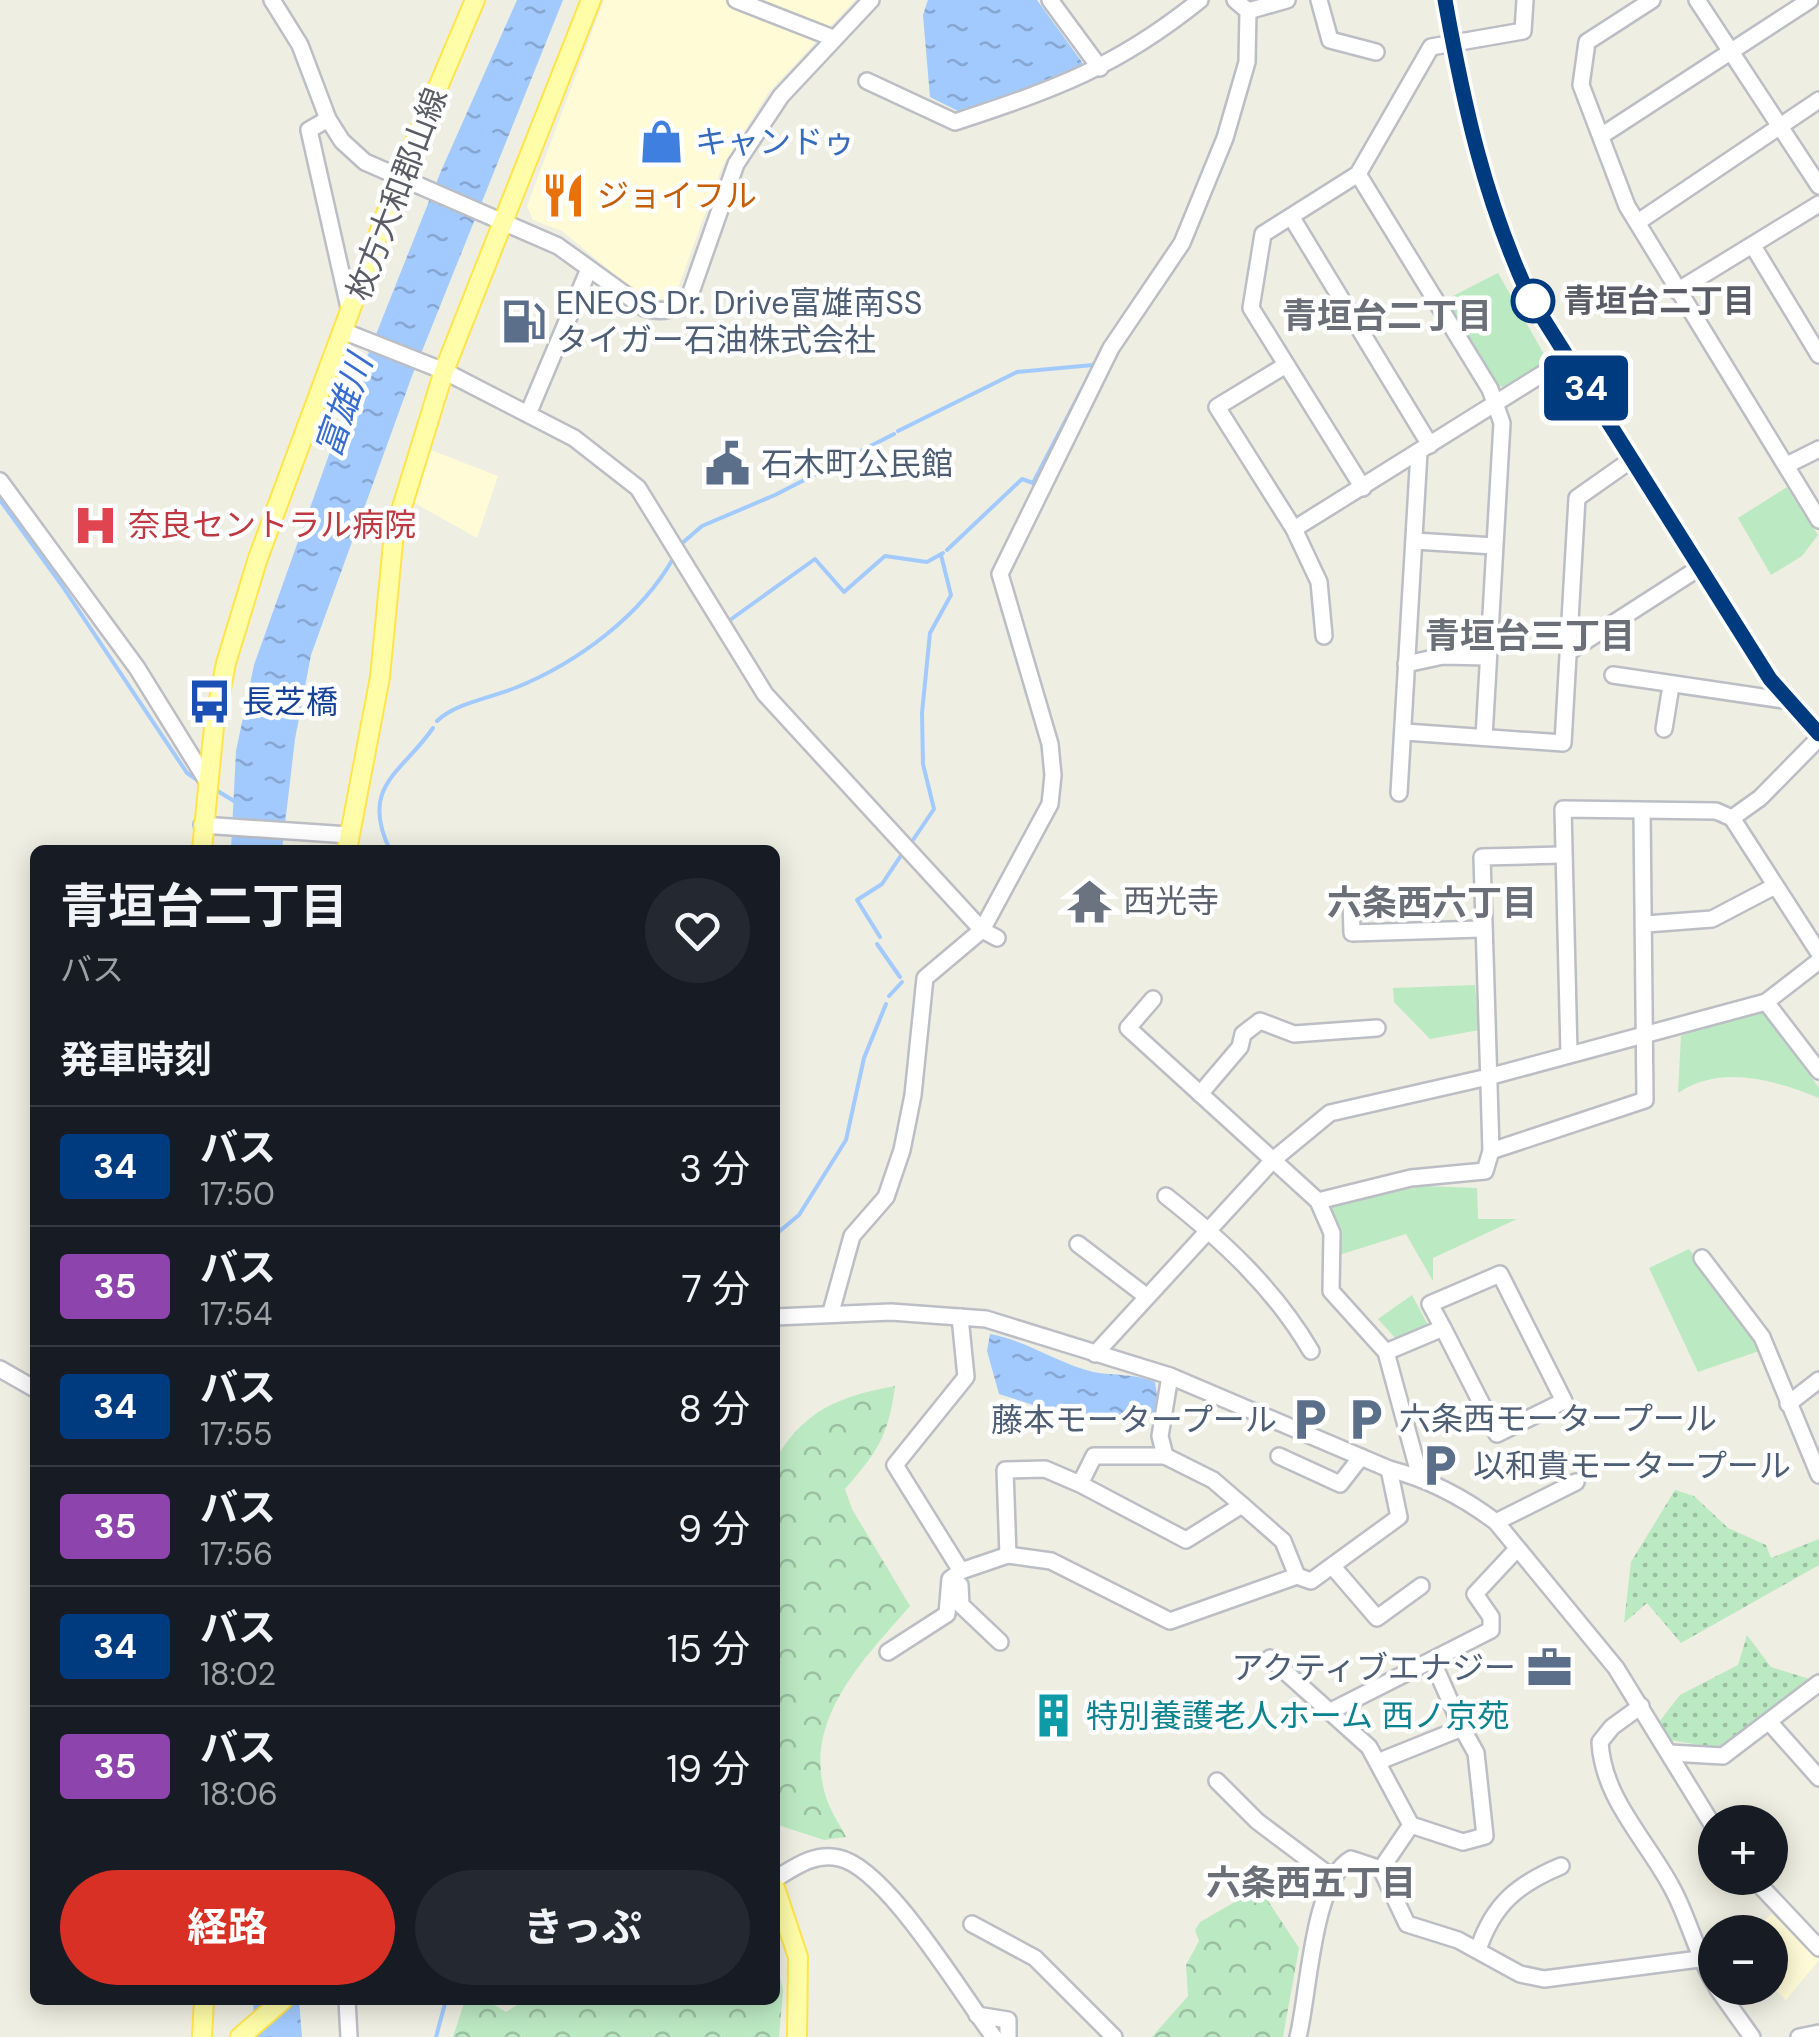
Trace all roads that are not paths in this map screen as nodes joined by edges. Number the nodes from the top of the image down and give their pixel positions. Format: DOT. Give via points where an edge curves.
graph roads {
  1 [pos="272,0"];
  2 [pos="475,0"];
  3 [pos="591,0"];
  4 [pos="736,0"];
  5 [pos="872,0"];
  6 [pos="1050,0"];
  7 [pos="1200,0"];
  8 [pos="1287,0"];
  9 [pos="1319,0"];
  10 [pos="1445,0"];
  11 [pos="1525,0"];
  12 [pos="1652,0"];
  13 [pos="1697,0"];
  14 [pos="1810,0"];
  15 [pos="1241,5"];
  16 [pos="833,38"];
  17 [pos="1452,41"];
  18 [pos="1730,51"];
  19 [pos="1376,52"];
  20 [pos="1100,68"];
  21 [pos="867,81"];
  22 [pos="1819,100"];
  23 [pos="328,118"];
  24 [pos="1780,126"];
  25 [pos="1601,136"];
  26 [pos="1358,174"];
  27 [pos="398,179"];
  28 [pos="1819,186"];
  29 [pos="1819,204"];
  30 [pos="1292,218"];
  31 [pos="500,219"];
  32 [pos="1638,222"];
  33 [pos="1754,246"];
  34 [pos="589,269"];
  35 [pos="1677,290"];
  36 [pos="350,312"];
  37 [pos="350,334"];
  38 [pos="1819,354"];
  39 [pos="1568,358"];
  40 [pos="1286,365"];
  41 [pos="438,370"];
  42 [pos="1496,403"];
  43 [pos="528,414"];
  44 [pos="1425,448"];
  45 [pos="1819,449"];
  46 [pos="1631,460"];
  47 [pos="1787,466"];
  48 [pos="0,481"];
  49 [pos="1362,488"];
  50 [pos="1819,520"];
  51 [pos="1294,529"];
  52 [pos="1415,541"];
  53 [pos="1494,546"];
  54 [pos="1698,568"];
  55 [pos="1324,636"];
  56 [pos="1570,651"];
  57 [pos="1487,658"];
  58 [pos="1406,664"];
  59 [pos="1613,675"];
  60 [pos="1671,686"];
  61 [pos="1790,701"];
  62 [pos="1664,730"];
  63 [pos="1405,732"];
  64 [pos="1819,736"];
  65 [pos="1484,738"];
  66 [pos="207,781"];
  67 [pos="1399,793"];
  68 [pos="1642,811"];
  69 [pos="1732,818"];
  70 [pos="209,825"];
  71 [pos="348,842"];
  72 [pos="203,845"];
  73 [pos="1561,855"];
  74 [pos="1775,886"];
  75 [pos="1351,898"];
  76 [pos="1646,924"];
  77 [pos="1481,929"];
  78 [pos="990,934"];
  79 [pos="1819,957"];
  80 [pos="1154,999"];
  81 [pos="1766,1002"];
  82 [pos="1377,1028"];
  83 [pos="1646,1032"];
  84 [pos="1569,1053"];
  85 [pos="1819,1072"];
  86 [pos="1488,1077"];
  87 [pos="1200,1094"];
  88 [pos="1491,1151"];
  89 [pos="1273,1160"];
  90 [pos="1166,1196"];
  91 [pos="1318,1201"];
  92 [pos="1211,1232"];
  93 [pos="1078,1244"];
  94 [pos="1702,1258"];
  95 [pos="1146,1296"];
  96 [pos="831,1312"];
  97 [pos="960,1316"];
  98 [pos="780,1317"];
  99 [pos="1443,1328"];
  100 [pos="1310,1351"];
  101 [pos="1386,1352"];
  102 [pos="1095,1354"];
  103 [pos="0,1369"];
  104 [pos="1170,1376"];
  105 [pos="1819,1380"];
  106 [pos="30,1386"];
  107 [pos="1788,1404"];
  108 [pos="1165,1456"];
  109 [pos="1278,1456"];
  110 [pos="1362,1456"];
  111 [pos="1389,1469"];
  112 [pos="1819,1475"];
  113 [pos="1420,1477"];
  114 [pos="1576,1482"];
  115 [pos="1080,1484"];
  116 [pos="1242,1505"];
  117 [pos="1496,1522"];
  118 [pos="1517,1548"];
  119 [pos="1008,1555"];
  120 [pos="1334,1568"];
  121 [pos="961,1571"];
  122 [pos="1297,1576"];
  123 [pos="1421,1586"];
  124 [pos="1000,1642"];
  125 [pos="888,1652"];
  126 [pos="1270,1658"];
  127 [pos="1432,1660"];
  128 [pos="1819,1683"];
  129 [pos="1642,1706"];
  130 [pos="1331,1711"];
  131 [pos="1771,1724"];
  132 [pos="1462,1728"];
  133 [pos="1670,1754"];
  134 [pos="1380,1762"];
  135 [pos="1819,1778"];
  136 [pos="1217,1781"];
  137 [pos="1701,1805"];
  138 [pos="1411,1826"];
  139 [pos="1562,1866"];
  140 [pos="1381,1869"];
  141 [pos="780,1877"];
  142 [pos="1332,1878"];
  143 [pos="1769,1895"];
  144 [pos="780,1903"];
  145 [pos="972,1924"];
  146 [pos="1698,1946"];
  147 [pos="1819,1948"];
  148 [pos="1478,1950"];
  149 [pos="1698,1958"];
  150 [pos="204,2005"];
  151 [pos="277,2005"];
  152 [pos="347,2005"];
  153 [pos="1729,2005"];
  154 [pos="977,2015"];
  155 [pos="1819,2033"];
  156 [pos="202,2037"];
  157 [pos="240,2037"];
  158 [pos="348,2037"];
  159 [pos="798,2037"];
  160 [pos="994,2037"];
  161 [pos="1008,2037"];
  162 [pos="1114,2037"];
  163 [pos="1298,2037"];
  164 [pos="1752,2037"];
  165 [pos="1799,2037"];
  1 -- 23 [label="street" via="300,46"];
  2 -- 27 [label="main road, 枚方大和郡山線"];
  3 -- 31 [label="main road"];
  4 -- 16 [label="street"];
  5 -- 16 [label="street"];
  6 -- 20 [label="street"];
  7 -- 20 [label="street" via="1148,42"];
  8 -- 15 [label="street"];
  9 -- 19 [label="street" via="1330,40"];
  10 -- 17 [label="street"];
  11 -- 17 [label="street" via="1523,30"];
  12 -- 25 [label="street" via="1588,42 1581,85"];
  13 -- 18 [label="street"];
  14 -- 18 [label="street"];
  15 -- 78 [label="street" via="1247,62 1182,243 1111,348 1000,574 1054,775 1050,804"];
  16 -- 34 [label="street" via="781,96 736,164 694,286 679,306 644,308"];
  17 -- 26 [label="street" via="1431,47"];
  17 -- 39 [label="street" via="1477,164 1502,235 1529,296"];
  18 -- 24 [label="street"];
  18 -- 25 [label="street"];
  20 -- 21 [label="street" via="956,122"];
  22 -- 24 [label="street"];
  23 -- 27 [label="street" via="365,162"];
  23 -- 36 [label="street" via="309,130"];
  24 -- 28 [label="street"];
  24 -- 32 [label="street"];
  25 -- 32 [label="street"];
  26 -- 30 [label="street"];
  26 -- 42 [label="street"];
  27 -- 31 [label="street"];
  27 -- 36 [label="main road, 枚方大和郡山線"];
  29 -- 33 [label="street"];
  30 -- 40 [label="street" via="1263,234 1251,308"];
  30 -- 44 [label="street"];
  31 -- 34 [label="street"];
  31 -- 41 [label="main road"];
  32 -- 35 [label="street"];
  33 -- 35 [label="street"];
  33 -- 38 [label="street"];
  34 -- 43 [label="street"];
  35 -- 47 [label="street"];
  36 -- 37 [label="main road, 枚方大和郡山線"];
  37 -- 41 [label="street"];
  37 -- 66 [label="main road, 枚方大和郡山線" via="258,558 231,646"];
  39 -- 42 [label="street"];
  39 -- 46 [label="street"];
  40 -- 49 [label="street"];
  40 -- 51 [label="street" via="1217,407"];
  41 -- 43 [label="street"];
  41 -- 71 [label="main road" via="394,532 380,677"];
  42 -- 44 [label="street"];
  42 -- 53 [label="street" via="1502,422"];
  43 -- 78 [label="street" via="586,446 638,488 765,694"];
  44 -- 49 [label="street"];
  44 -- 52 [label="street"];
  45 -- 47 [label="street"];
  46 -- 54 [label="street"];
  46 -- 56 [label="street" via="1577,498"];
  47 -- 50 [label="street"];
  48 -- 66 [label="street" via="137,668"];
  49 -- 51 [label="street"];
  51 -- 55 [label="street" via="1319,582"];
  52 -- 53 [label="street"];
  52 -- 58 [label="street"];
  53 -- 57 [label="street"];
  54 -- 56 [label="street"];
  54 -- 61 [label="street"];
  56 -- 65 [label="street" via="1563,742"];
  57 -- 58 [label="street" via="1444,656"];
  57 -- 65 [label="street"];
  58 -- 63 [label="street"];
  59 -- 60 [label="street"];
  60 -- 61 [label="street"];
  60 -- 62 [label="street"];
  61 -- 64 [label="street"];
  63 -- 65 [label="street"];
  63 -- 67 [label="street"];
  64 -- 69 [label="street"];
  66 -- 70 [label="main road, 枚方大和郡山線"];
  68 -- 69 [label="street" via="1716,811"];
  68 -- 73 [label="street" via="1563,809"];
  68 -- 76 [label="street"];
  69 -- 74 [label="street"];
  70 -- 71 [label="street"];
  70 -- 72 [label="main road, 枚方大和郡山線"];
  73 -- 77 [label="street" via="1482,857"];
  73 -- 84 [label="street"];
  74 -- 76 [label="street" via="1712,919"];
  74 -- 79 [label="street"];
  75 -- 77 [label="street" via="1352,933"];
  76 -- 83 [label="street"];
  77 -- 86 [label="street"];
  78 -- 96 [label="street" via="925,978 902,1150 886,1197 852,1236"];
  79 -- 81 [label="street"];
  80 -- 87 [label="street" via="1128,1028"];
  81 -- 83 [label="street"];
  81 -- 85 [label="street"];
  82 -- 87 [label="street" via="1294,1034 1260,1022 1243,1034 1240,1047"];
  83 -- 84 [label="street"];
  83 -- 88 [label="street" via="1646,1100"];
  84 -- 86 [label="street"];
  86 -- 88 [label="street"];
  86 -- 89 [label="street" via="1330,1113"];
  87 -- 89 [label="street"];
  88 -- 91 [label="street" via="1485,1171 1410,1178"];
  89 -- 91 [label="street"];
  89 -- 92 [label="street"];
  90 -- 92 [label="street"];
  91 -- 101 [label="street" via="1332,1233 1331,1291"];
  92 -- 95 [label="street"];
  92 -- 100 [label="street" via="1284,1305"];
  93 -- 95 [label="street"];
  94 -- 107 [label="street" via="1762,1337"];
  95 -- 102 [label="street"];
  96 -- 97 [label="street"];
  96 -- 98 [label="street"];
  97 -- 102 [label="street"];
  97 -- 121 [label="street" via="966,1378 895,1465"];
  99 -- 99 [label="street" via="1430,1304 1500,1274 1564,1401 1497,1434"];
  99 -- 101 [label="street"];
  101 -- 113 [label="street"];
  102 -- 104 [label="street"];
  103 -- 106 [label="street"];
  104 -- 108 [label="street" via="1160,1436"];
  104 -- 110 [label="street"];
  105 -- 107 [label="street"];
  107 -- 112 [label="street"];
  108 -- 115 [label="street" via="1094,1456"];
  108 -- 116 [label="street" via="1213,1480"];
  109 -- 110 [label="street" via="1340,1484"];
  110 -- 111 [label="street"];
  111 -- 113 [label="street"];
  111 -- 120 [label="street" via="1400,1517"];
  113 -- 117 [label="street"];
  114 -- 117 [label="street"];
  115 -- 116 [label="street" via="1186,1540"];
  115 -- 119 [label="street" via="1045,1469 1005,1470"];
  116 -- 122 [label="street" via="1283,1542"];
  117 -- 118 [label="street"];
  118 -- 127 [label="street" via="1475,1594 1491,1617 1490,1630"];
  118 -- 129 [label="street"];
  119 -- 121 [label="street"];
  119 -- 122 [label="street" via="1051,1560 1170,1621"];
  120 -- 122 [label="street" via="1311,1581"];
  120 -- 123 [label="street" via="1377,1618"];
  121 -- 124 [label="street" via="961,1604"];
  121 -- 125 [label="street" via="950,1578 947,1614"];
  126 -- 130 [label="street"];
  127 -- 130 [label="street"];
  127 -- 132 [label="street"];
  128 -- 131 [label="street"];
  129 -- 133 [label="street"];
  129 -- 146 [label="street" via="1600,1742 1602,1771 1672,1887"];
  130 -- 134 [label="street"];
  131 -- 133 [label="street" via="1723,1756"];
  131 -- 135 [label="street"];
  132 -- 134 [label="street"];
  132 -- 138 [label="street" via="1476,1753 1485,1836 1463,1842"];
  133 -- 137 [label="street"];
  134 -- 138 [label="street"];
  136 -- 142 [label="street" via="1256,1821"];
  138 -- 140 [label="street"];
  139 -- 148 [label="street" via="1522,1883 1487,1924"];
  140 -- 142 [label="street" via="1351,1860"];
  140 -- 148 [label="street" via="1407,1924"];
  141 -- 154 [label="street" via="818,1857 856,1864 899,1906"];
  142 -- 163 [label="street" via="1315,1933"];
  143 -- 147 [label="street"];
  144 -- 159 [label="main road" via="798,1957"];
  145 -- 162 [label="street" via="1035,1958"];
  148 -- 149 [label="street" via="1520,1974 1544,1979"];
  150 -- 156 [label="main road"];
  151 -- 157 [label="main road"];
  152 -- 158 [label="street"];
  153 -- 164 [label="street"];
  154 -- 160 [label="street"];
  154 -- 161 [label="street" via="1008,2020"];
  155 -- 165 [label="street"];
}
